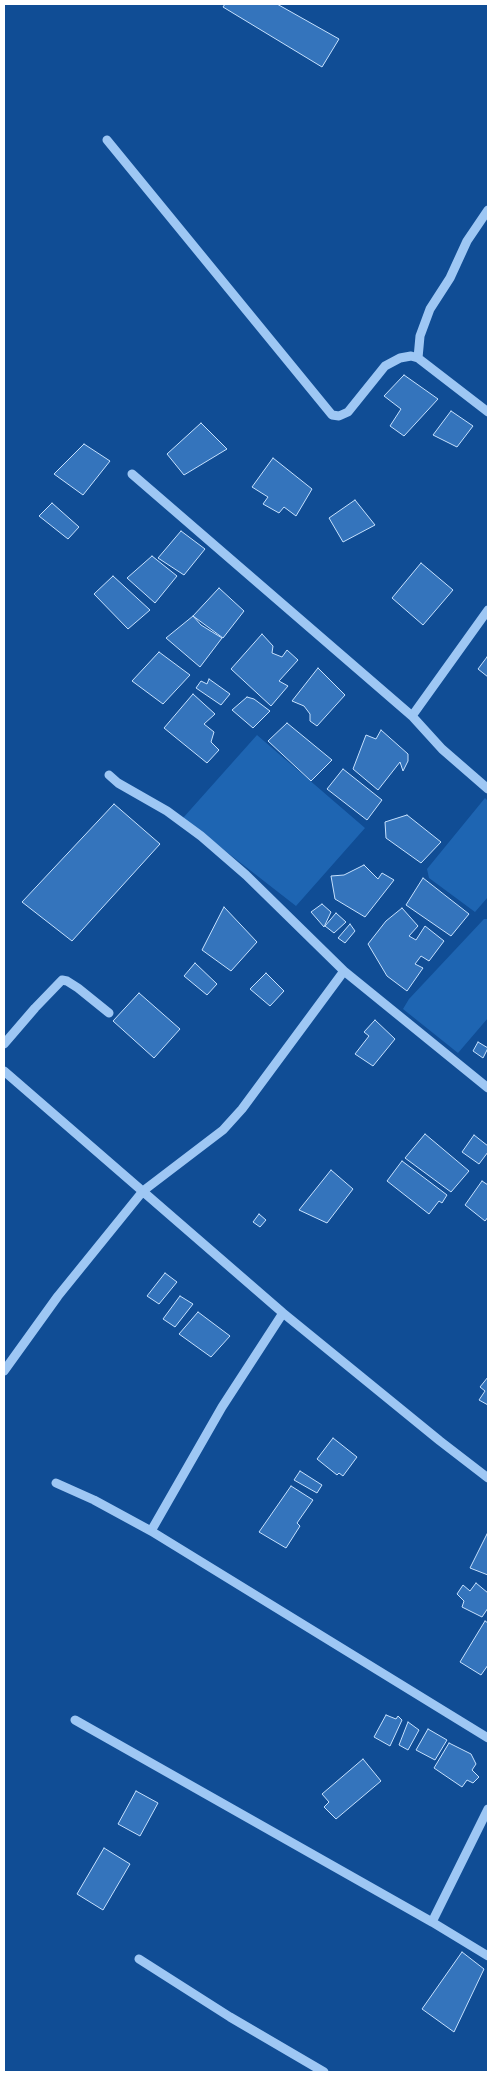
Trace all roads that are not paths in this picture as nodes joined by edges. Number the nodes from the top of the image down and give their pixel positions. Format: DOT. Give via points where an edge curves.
graph roads {
  1 [pos="107,140"];
  2 [pos="488,210"];
  3 [pos="418,358"];
  4 [pos="488,412"];
  5 [pos="132,474"];
  6 [pos="488,610"];
  7 [pos="412,716"];
  8 [pos="109,775"];
  9 [pos="488,789"];
  10 [pos="344,972"];
  11 [pos="109,1013"];
  12 [pos="4,1044"];
  13 [pos="4,1072"];
  14 [pos="488,1088"];
  15 [pos="143,1190"];
  16 [pos="283,1313"];
  17 [pos="4,1371"];
  18 [pos="488,1478"];
  19 [pos="56,1483"];
  20 [pos="151,1531"];
  21 [pos="75,1720"];
  22 [pos="488,1738"];
  23 [pos="488,1810"];
  24 [pos="432,1922"];
  25 [pos="488,1956"];
  26 [pos="139,1959"];
  27 [pos="324,2072"];
  1 -- 3 [label="street" via="332,415 348,412 386,366 400,358"];
  2 -- 3 [label="street" via="430,309 420,336"];
  3 -- 4 [label="street"];
  5 -- 7 [label="street"];
  6 -- 7 [label="street"];
  7 -- 9 [label="street" via="442,749"];
  8 -- 10 [label="street" via="201,836 246,875"];
  10 -- 14 [label="street"];
  10 -- 15 [label="street" via="242,1110 223,1130"];
  11 -- 12 [label="street" via="78,988 62,980"];
  13 -- 15 [label="street"];
  15 -- 16 [label="street"];
  15 -- 17 [label="street" via="58,1296"];
  16 -- 18 [label="street"];
  16 -- 20 [label="street" via="222,1407"];
  19 -- 20 [label="street"];
  20 -- 22 [label="street"];
  21 -- 24 [label="street"];
  23 -- 24 [label="street"];
  24 -- 25 [label="street"];
  26 -- 27 [label="street"];
}
